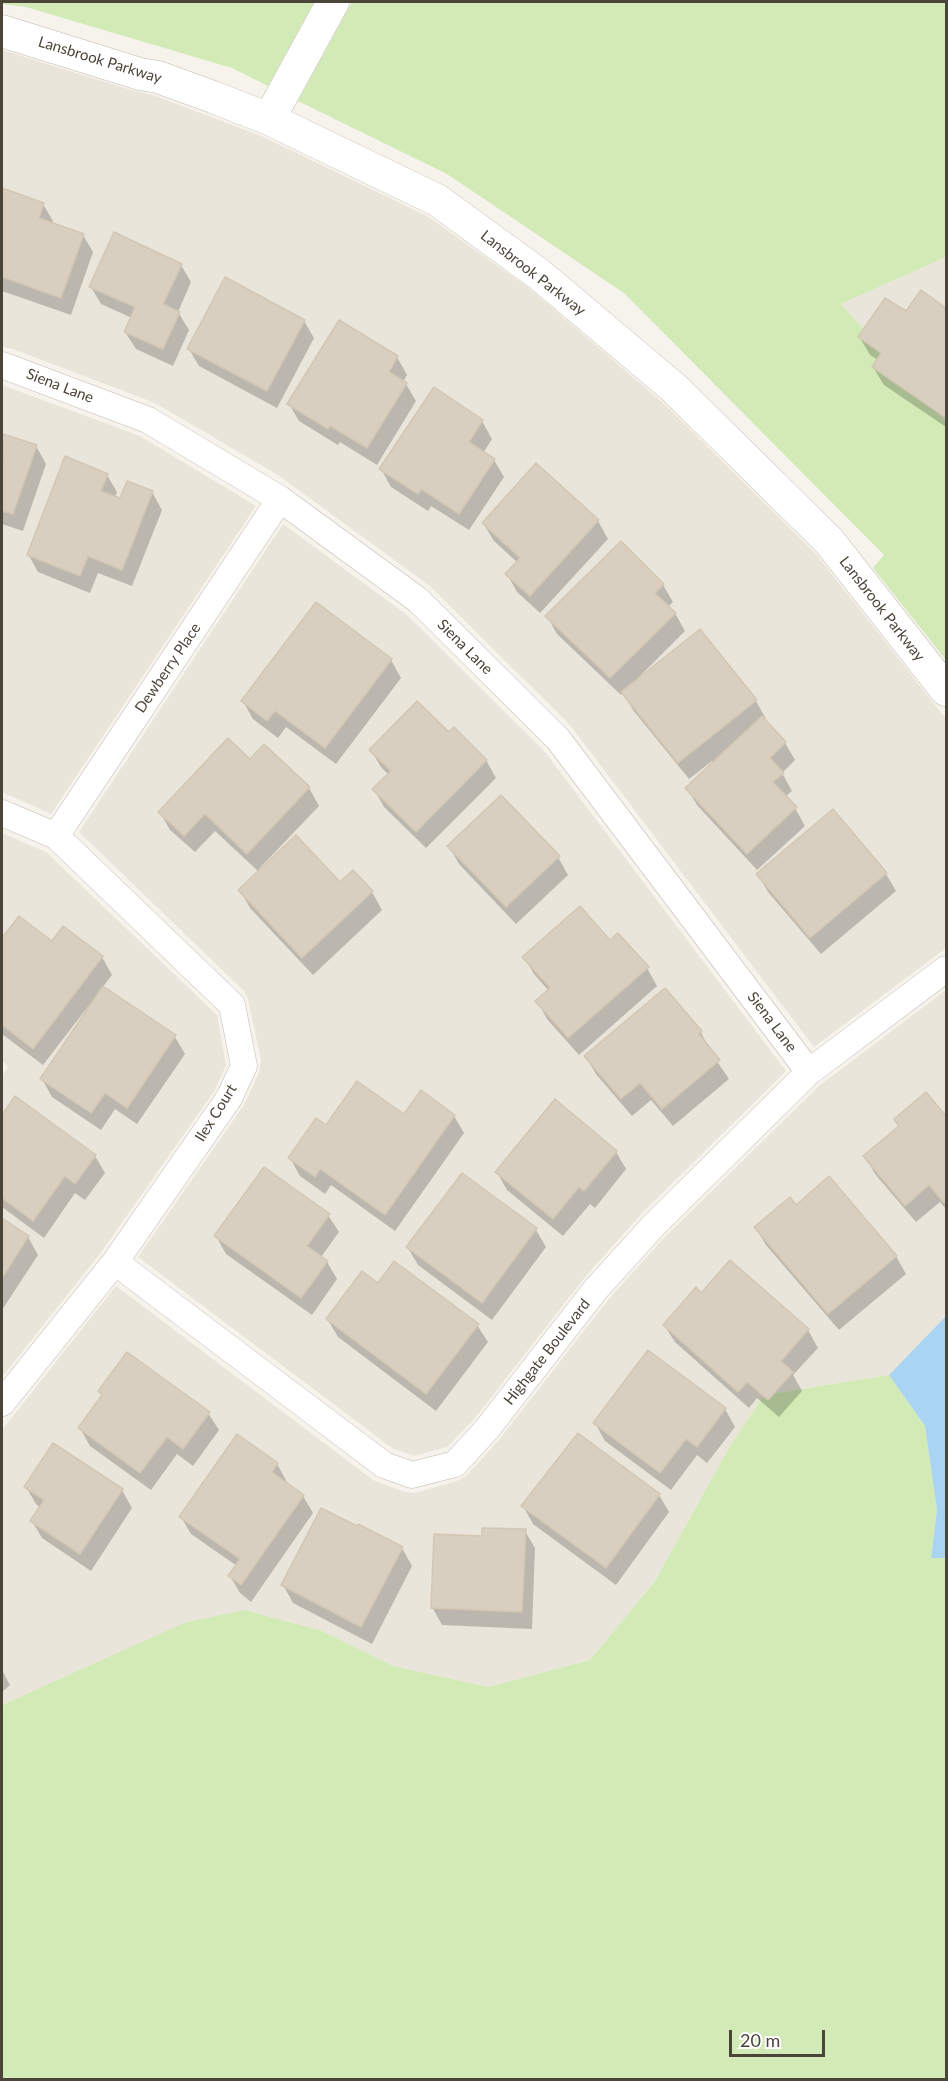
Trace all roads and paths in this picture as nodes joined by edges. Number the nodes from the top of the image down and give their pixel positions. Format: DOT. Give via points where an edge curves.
graph roads {
  1 [pos="333,2"];
  2 [pos="2,31"];
  3 [pos="269,119"];
  4 [pos="2,365"];
  5 [pos="280,499"];
  6 [pos="946,690"];
  7 [pos="2,813"];
  8 [pos="56,836"];
  9 [pos="946,969"];
  10 [pos="809,1072"];
  11 [pos="115,1262"];
  12 [pos="2,1403"];
  1 -- 3 [label="street"];
  2 -- 3 [label="street, Lansbrook Parkway" via="158,77"];
  3 -- 6 [label="street, Lansbrook Parkway" via="436,200 558,290 674,388 829,541"];
  4 -- 5 [label="street, Siena Lane" via="148,420"];
  5 -- 8 [label="street, Dewberry Place"];
  5 -- 10 [label="street, Siena Lane" via="418,600 558,739"];
  7 -- 8 [label="street"];
  8 -- 11 [label="street, Ilex Court" via="232,1005 244,1066 229,1098"];
  9 -- 10 [label="street, Highgate Boulevard"];
  10 -- 11 [label="street, Highgate Boulevard" via="654,1225 596,1289 455,1464 412,1475 384,1465"];
  11 -- 12 [label="street, Ilex Court"];
}
